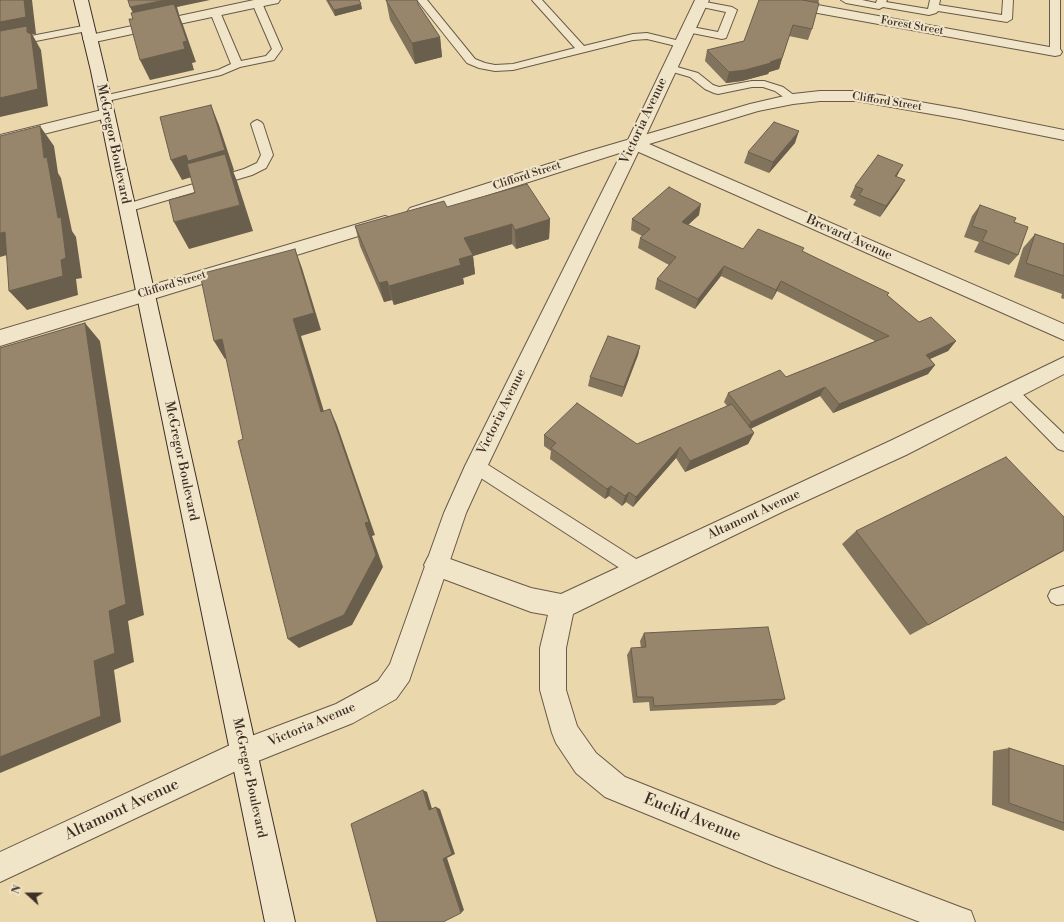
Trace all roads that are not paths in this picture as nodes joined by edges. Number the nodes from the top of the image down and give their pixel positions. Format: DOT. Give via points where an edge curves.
graph roads {
  1 [pos="81,0"];
  2 [pos="273,0"];
  3 [pos="422,0"];
  4 [pos="537,0"];
  5 [pos="736,0"];
  6 [pos="768,0"];
  7 [pos="1008,0"];
  8 [pos="1055,0"];
  9 [pos="701,2"];
  10 [pos="881,2"];
  11 [pos="257,3"];
  12 [pos="844,4"];
  13 [pos="934,4"];
  14 [pos="732,10"];
  15 [pos="215,12"];
  16 [pos="89,34"];
  17 [pos="684,37"];
  18 [pos="0,45"];
  19 [pos="582,50"];
  20 [pos="1055,52"];
  21 [pos="237,65"];
  22 [pos="670,68"];
  23 [pos="793,99"];
  24 [pos="104,106"];
  25 [pos="256,124"];
  26 [pos="1064,135"];
  27 [pos="0,140"];
  28 [pos="634,144"];
  29 [pos="127,208"];
  30 [pos="145,293"];
  31 [pos="1064,332"];
  32 [pos="0,338"];
  33 [pos="1064,365"];
  34 [pos="1011,392"];
  35 [pos="1064,444"];
  36 [pos="476,466"];
  37 [pos="436,565"];
  38 [pos="638,570"];
  39 [pos="562,606"];
  40 [pos="243,753"];
  41 [pos="0,867"];
  42 [pos="280,922"];
  43 [pos="960,922"];
  1 -- 16 [label="street, McGregor Boulevard"];
  2 -- 11 [label="street"];
  3 -- 19 [label="lane" via="470,61 483,66 513,67"];
  4 -- 19 [label="lane"];
  5 -- 14 [label="lane"];
  6 -- 12 [label="street, Forest Street"];
  7 -- 13 [label="lane" via="1006,20"];
  8 -- 20 [label="lane"];
  9 -- 14 [label="lane"];
  9 -- 17 [label="street, Victoria Avenue"];
  10 -- 12 [label="lane" via="879,6"];
  10 -- 13 [label="lane" via="929,12 933,10"];
  11 -- 15 [label="street"];
  11 -- 21 [label="lane" via="277,49 267,59"];
  12 -- 20 [label="street, Forest Street"];
  14 -- 17 [label="lane" via="722,36"];
  15 -- 16 [label="street"];
  15 -- 21 [label="lane"];
  16 -- 18 [label="lane"];
  16 -- 24 [label="street, McGregor Boulevard"];
  17 -- 19 [label="lane" via="633,37"];
  17 -- 22 [label="street, Victoria Avenue"];
  21 -- 24 [label="lane"];
  22 -- 23 [label="lane" via="694,75 718,91 764,84 779,89"];
  22 -- 28 [label="street, Victoria Avenue"];
  23 -- 26 [label="street, Clifford Street" via="857,96"];
  23 -- 28 [label="street, Clifford Street" via="755,107"];
  24 -- 27 [label="street"];
  24 -- 29 [label="street, McGregor Boulevard"];
  25 -- 29 [label="lane" via="267,155 262,165 248,172"];
  28 -- 30 [label="street, Clifford Street"];
  28 -- 31 [label="street, Brevard Avenue"];
  28 -- 36 [label="street, Victoria Avenue"];
  29 -- 30 [label="street, McGregor Boulevard"];
  30 -- 32 [label="street, Clifford Street"];
  30 -- 40 [label="street, McGregor Boulevard"];
  33 -- 34 [label="street, Altamont Avenue"];
  34 -- 35 [label="lane"];
  34 -- 38 [label="street, Altamont Avenue"];
  36 -- 37 [label="street, Victoria Avenue"];
  36 -- 38 [label="lane"];
  37 -- 39 [label="street" via="531,600"];
  37 -- 40 [label="street, Victoria Avenue" via="400,672 387,690 344,714"];
  38 -- 39 [label="street, Altamont Avenue"];
  39 -- 43 [label="street, Euclid Avenue" via="553,648 553,690 566,732 586,763 615,787"];
  40 -- 41 [label="street, Altamont Avenue"];
  40 -- 42 [label="street, McGregor Boulevard"];
}
